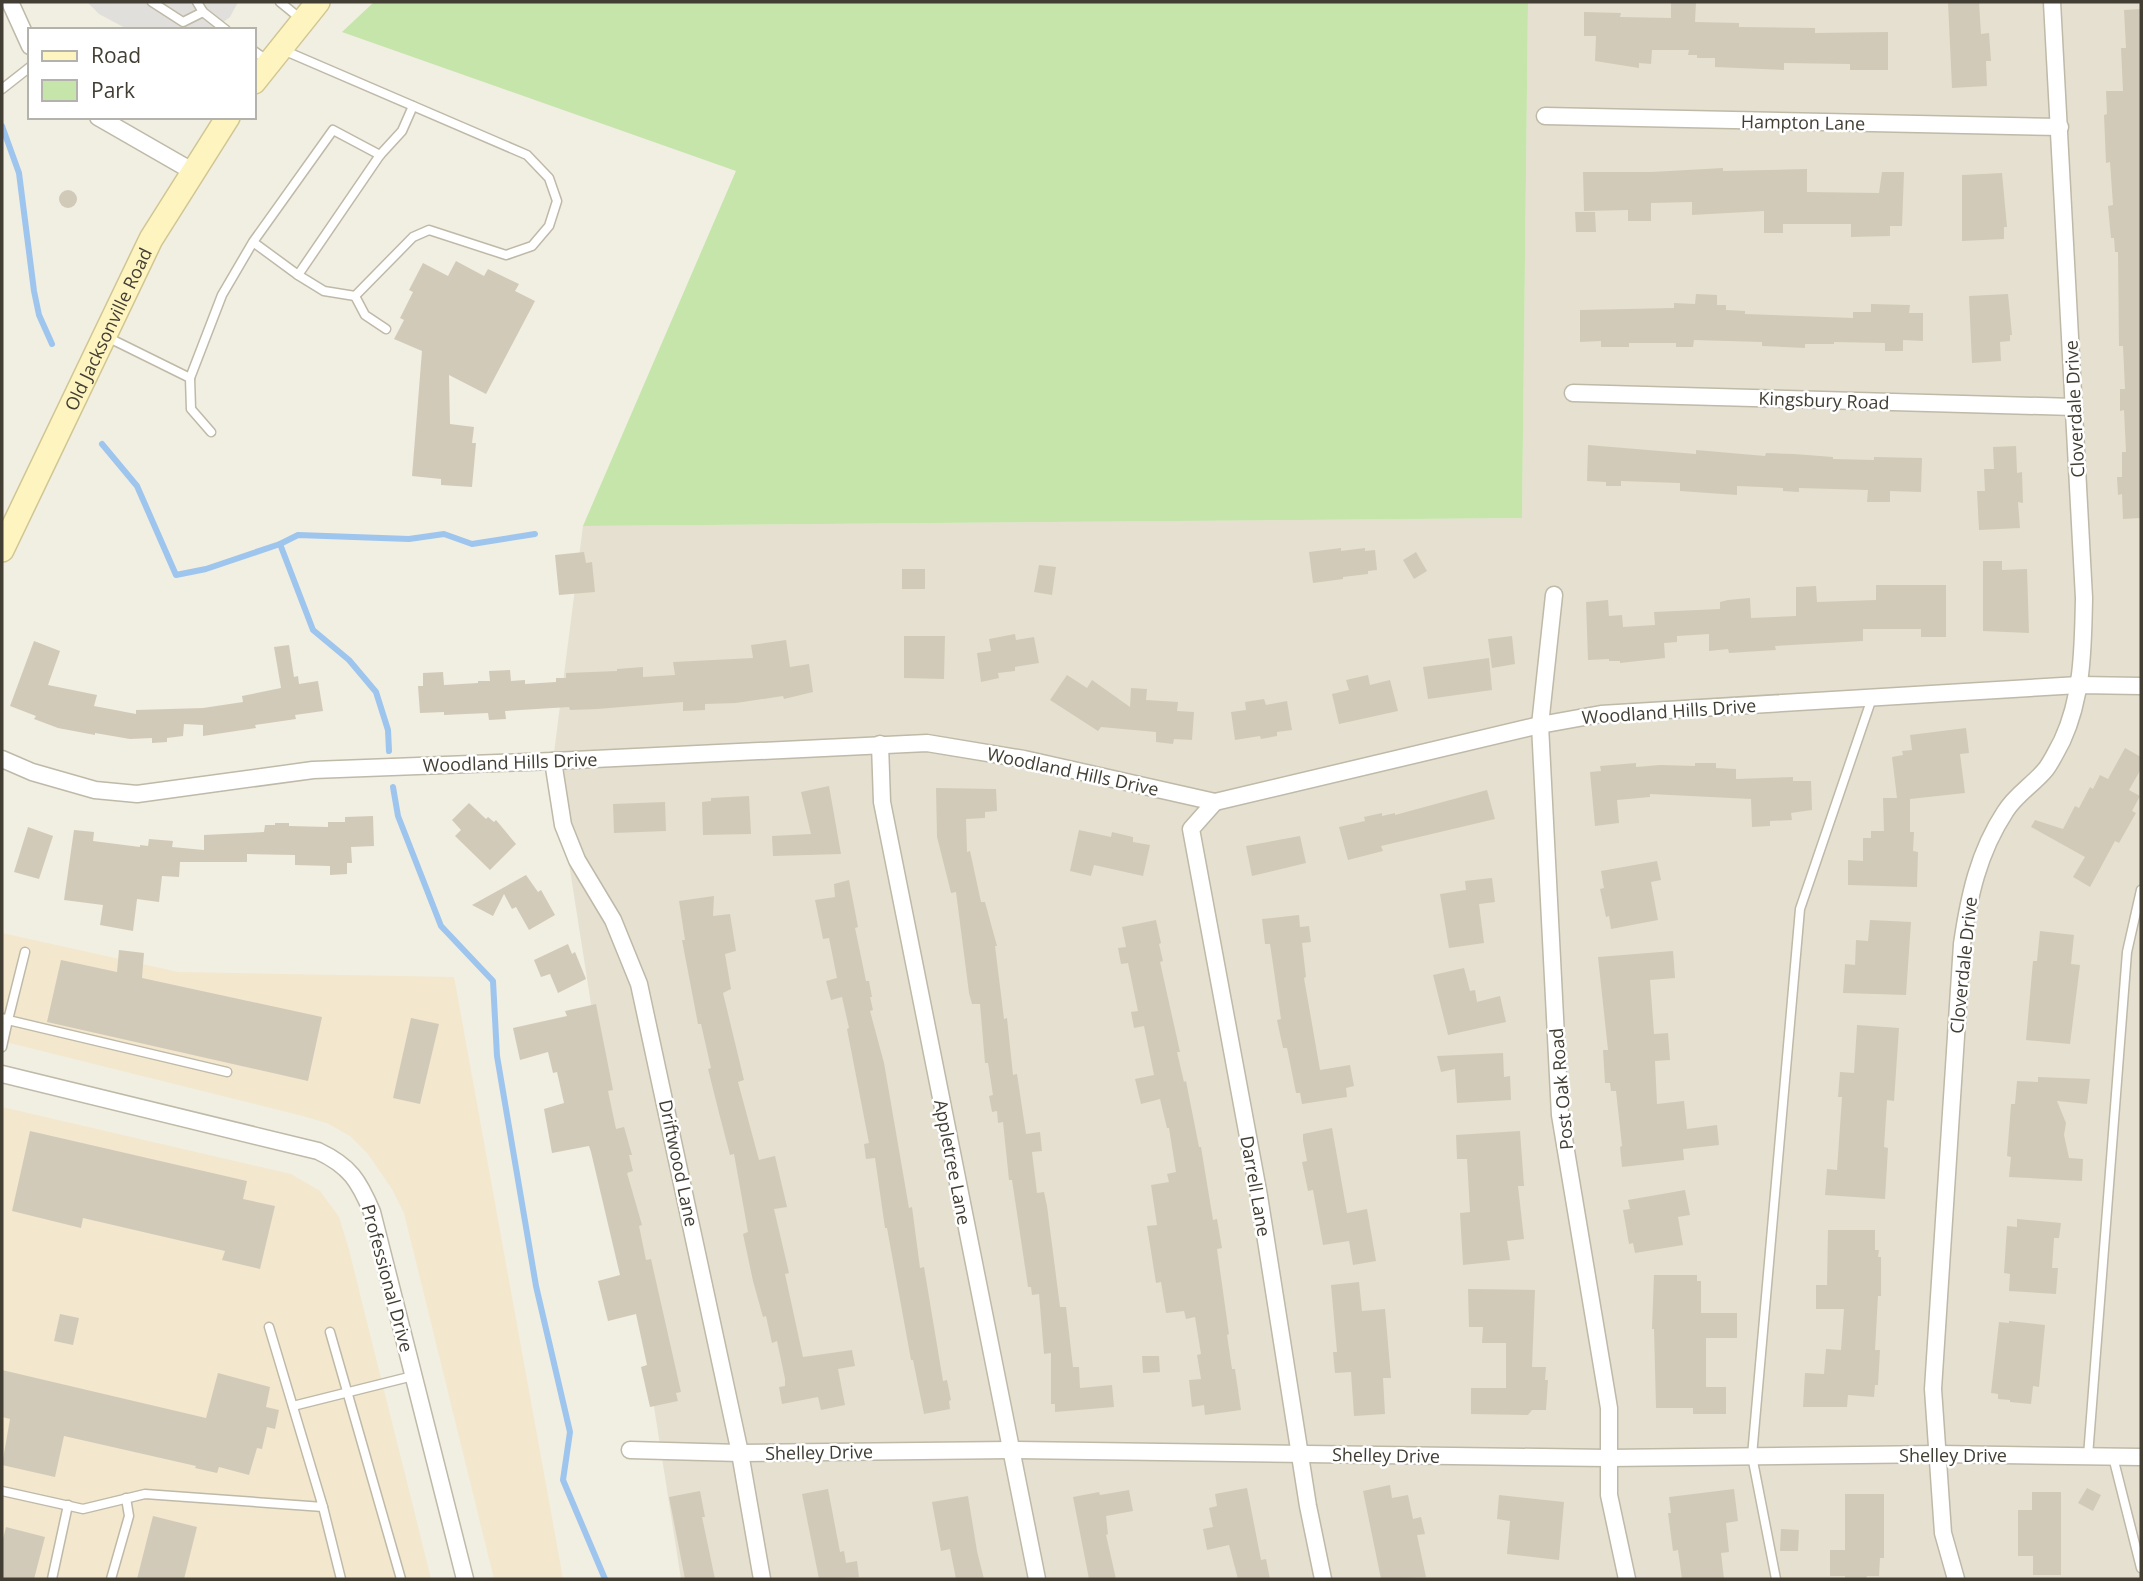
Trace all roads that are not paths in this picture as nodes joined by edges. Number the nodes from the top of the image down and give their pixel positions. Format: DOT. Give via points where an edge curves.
graph roads {
  1 [pos="10,2"];
  2 [pos="152,2"];
  3 [pos="197,2"];
  4 [pos="280,2"];
  5 [pos="318,2"];
  6 [pos="2052,2"];
  7 [pos="203,12"];
  8 [pos="302,20"];
  9 [pos="223,28"];
  10 [pos="28,42"];
  11 [pos="267,53"];
  12 [pos="28,69"];
  13 [pos="256,78"];
  14 [pos="2,89"];
  15 [pos="413,106"];
  16 [pos="1545,116"];
  17 [pos="102,119"];
  18 [pos="227,119"];
  19 [pos="2060,127"];
  20 [pos="380,155"];
  21 [pos="192,171"];
  22 [pos="253,242"];
  23 [pos="298,275"];
  24 [pos="355,296"];
  25 [pos="386,329"];
  26 [pos="104,336"];
  27 [pos="190,378"];
  28 [pos="1573,393"];
  29 [pos="2074,407"];
  30 [pos="211,432"];
  31 [pos="2,550"];
  32 [pos="1554,595"];
  33 [pos="2079,685"];
  34 [pos="2141,686"];
  35 [pos="1872,698"];
  36 [pos="1539,725"];
  37 [pos="880,744"];
  38 [pos="2,759"];
  39 [pos="553,761"];
  40 [pos="1215,802"];
  41 [pos="2141,890"];
  42 [pos="25,952"];
  43 [pos="5,1019"];
  44 [pos="2,1047"];
  45 [pos="227,1072"];
  46 [pos="2,1074"];
  47 [pos="269,1327"];
  48 [pos="330,1332"];
  49 [pos="413,1376"];
  50 [pos="347,1391"];
  51 [pos="293,1406"];
  52 [pos="630,1450"];
  53 [pos="1011,1450"];
  54 [pos="740,1453"];
  55 [pos="1301,1454"];
  56 [pos="1939,1454"];
  57 [pos="1752,1456"];
  58 [pos="2088,1456"];
  59 [pos="2113,1457"];
  60 [pos="2141,1457"];
  61 [pos="1608,1458"];
  62 [pos="2,1491"];
  63 [pos="126,1498"];
  64 [pos="68,1505"];
  65 [pos="323,1507"];
  66 [pos="2141,1568"];
  67 [pos="52,1579"];
  68 [pos="111,1579"];
  69 [pos="341,1579"];
  70 [pos="401,1579"];
  71 [pos="465,1579"];
  72 [pos="762,1579"];
  73 [pos="1037,1579"];
  74 [pos="1323,1579"];
  75 [pos="1628,1579"];
  76 [pos="1776,1579"];
  77 [pos="1956,1579"];
  1 -- 10 [label="street"];
  2 -- 7 [label="lane" via="183,22"];
  3 -- 7 [label="lane"];
  4 -- 8 [label="lane"];
  5 -- 8 [label="main road"];
  6 -- 19 [label="street, Cloverdale Drive"];
  7 -- 9 [label="lane"];
  8 -- 11 [label="main road"];
  11 -- 13 [label="main road"];
  11 -- 15 [label="lane"];
  12 -- 14 [label="lane"];
  15 -- 20 [label="lane" via="402,131"];
  15 -- 24 [label="lane" via="527,155 549,178 557,201 549,226 532,246 506,255 429,230 413,237"];
  16 -- 19 [label="street, Hampton Lane"];
  17 -- 21 [label="street"];
  18 -- 21 [label="main road, Old Jacksonville Road"];
  19 -- 29 [label="street, Cloverdale Drive"];
  20 -- 22 [label="lane" via="333,130"];
  20 -- 23 [label="lane"];
  21 -- 26 [label="main road, Old Jacksonville Road"];
  22 -- 23 [label="lane"];
  22 -- 27 [label="lane" via="222,295"];
  23 -- 24 [label="lane" via="324,291"];
  24 -- 25 [label="lane" via="365,316"];
  26 -- 27 [label="lane"];
  26 -- 31 [label="main road, Old Jacksonville Road"];
  27 -- 30 [label="lane" via="191,409"];
  28 -- 29 [label="street, Kingsbury Road"];
  29 -- 33 [label="street, Cloverdale Drive" via="2084,598"];
  32 -- 36 [label="street, Post Oak Road"];
  33 -- 34 [label="street, Woodland Hills Drive"];
  33 -- 35 [label="street, Woodland Hills Drive"];
  33 -- 56 [label="street, Cloverdale Drive" via="2063,739 2047,768 2006,810 1970,890 1962,944 1933,1389"];
  35 -- 36 [label="street, Woodland Hills Drive" via="1601,713"];
  35 -- 57 [label="lane" via="1800,909"];
  36 -- 40 [label="street, Woodland Hills Drive"];
  36 -- 61 [label="street, Post Oak Road" via="1560,1115 1609,1409"];
  37 -- 39 [label="street, Woodland Hills Drive"];
  37 -- 40 [label="street, Woodland Hills Drive" via="927,743 974,750"];
  37 -- 53 [label="street, Appletree Lane" via="882,802"];
  38 -- 39 [label="street, Woodland Hills Drive" via="95,790 137,794 313,769"];
  39 -- 54 [label="street, Driftwood Lane" via="563,825 577,860 613,920 639,984"];
  40 -- 55 [label="street, Darrell Lane" via="1191,829"];
  41 -- 58 [label="lane" via="2127,952"];
  42 -- 43 [label="lane"];
  43 -- 44 [label="lane"];
  43 -- 45 [label="lane"];
  46 -- 49 [label="street, Professional Drive" via="338,1160 353,1174 372,1212"];
  47 -- 51 [label="lane"];
  48 -- 50 [label="lane"];
  49 -- 50 [label="lane"];
  49 -- 71 [label="street, Professional Drive"];
  50 -- 51 [label="lane"];
  50 -- 70 [label="lane"];
  51 -- 65 [label="lane"];
  52 -- 54 [label="street, Shelley Drive"];
  53 -- 54 [label="street, Shelley Drive"];
  53 -- 55 [label="street, Shelley Drive"];
  53 -- 73 [label="street, Appletree Lane"];
  54 -- 72 [label="street, Driftwood Lane"];
  55 -- 61 [label="street, Shelley Drive"];
  55 -- 74 [label="street, Darrell Lane"];
  56 -- 57 [label="street, Shelley Drive"];
  56 -- 58 [label="street, Shelley Drive"];
  56 -- 77 [label="street, Cloverdale Drive" via="1943,1533"];
  57 -- 61 [label="street, Shelley Drive"];
  57 -- 76 [label="lane"];
  58 -- 59 [label="street, Shelley Drive"];
  59 -- 60 [label="street, Shelley Drive"];
  59 -- 66 [label="lane"];
  61 -- 75 [label="street, Post Oak Road" via="1609,1496"];
  62 -- 64 [label="lane"];
  63 -- 64 [label="lane" via="83,1509"];
  63 -- 65 [label="lane" via="145,1493"];
  63 -- 68 [label="lane" via="129,1516"];
  64 -- 67 [label="lane"];
  65 -- 69 [label="lane"];
}
